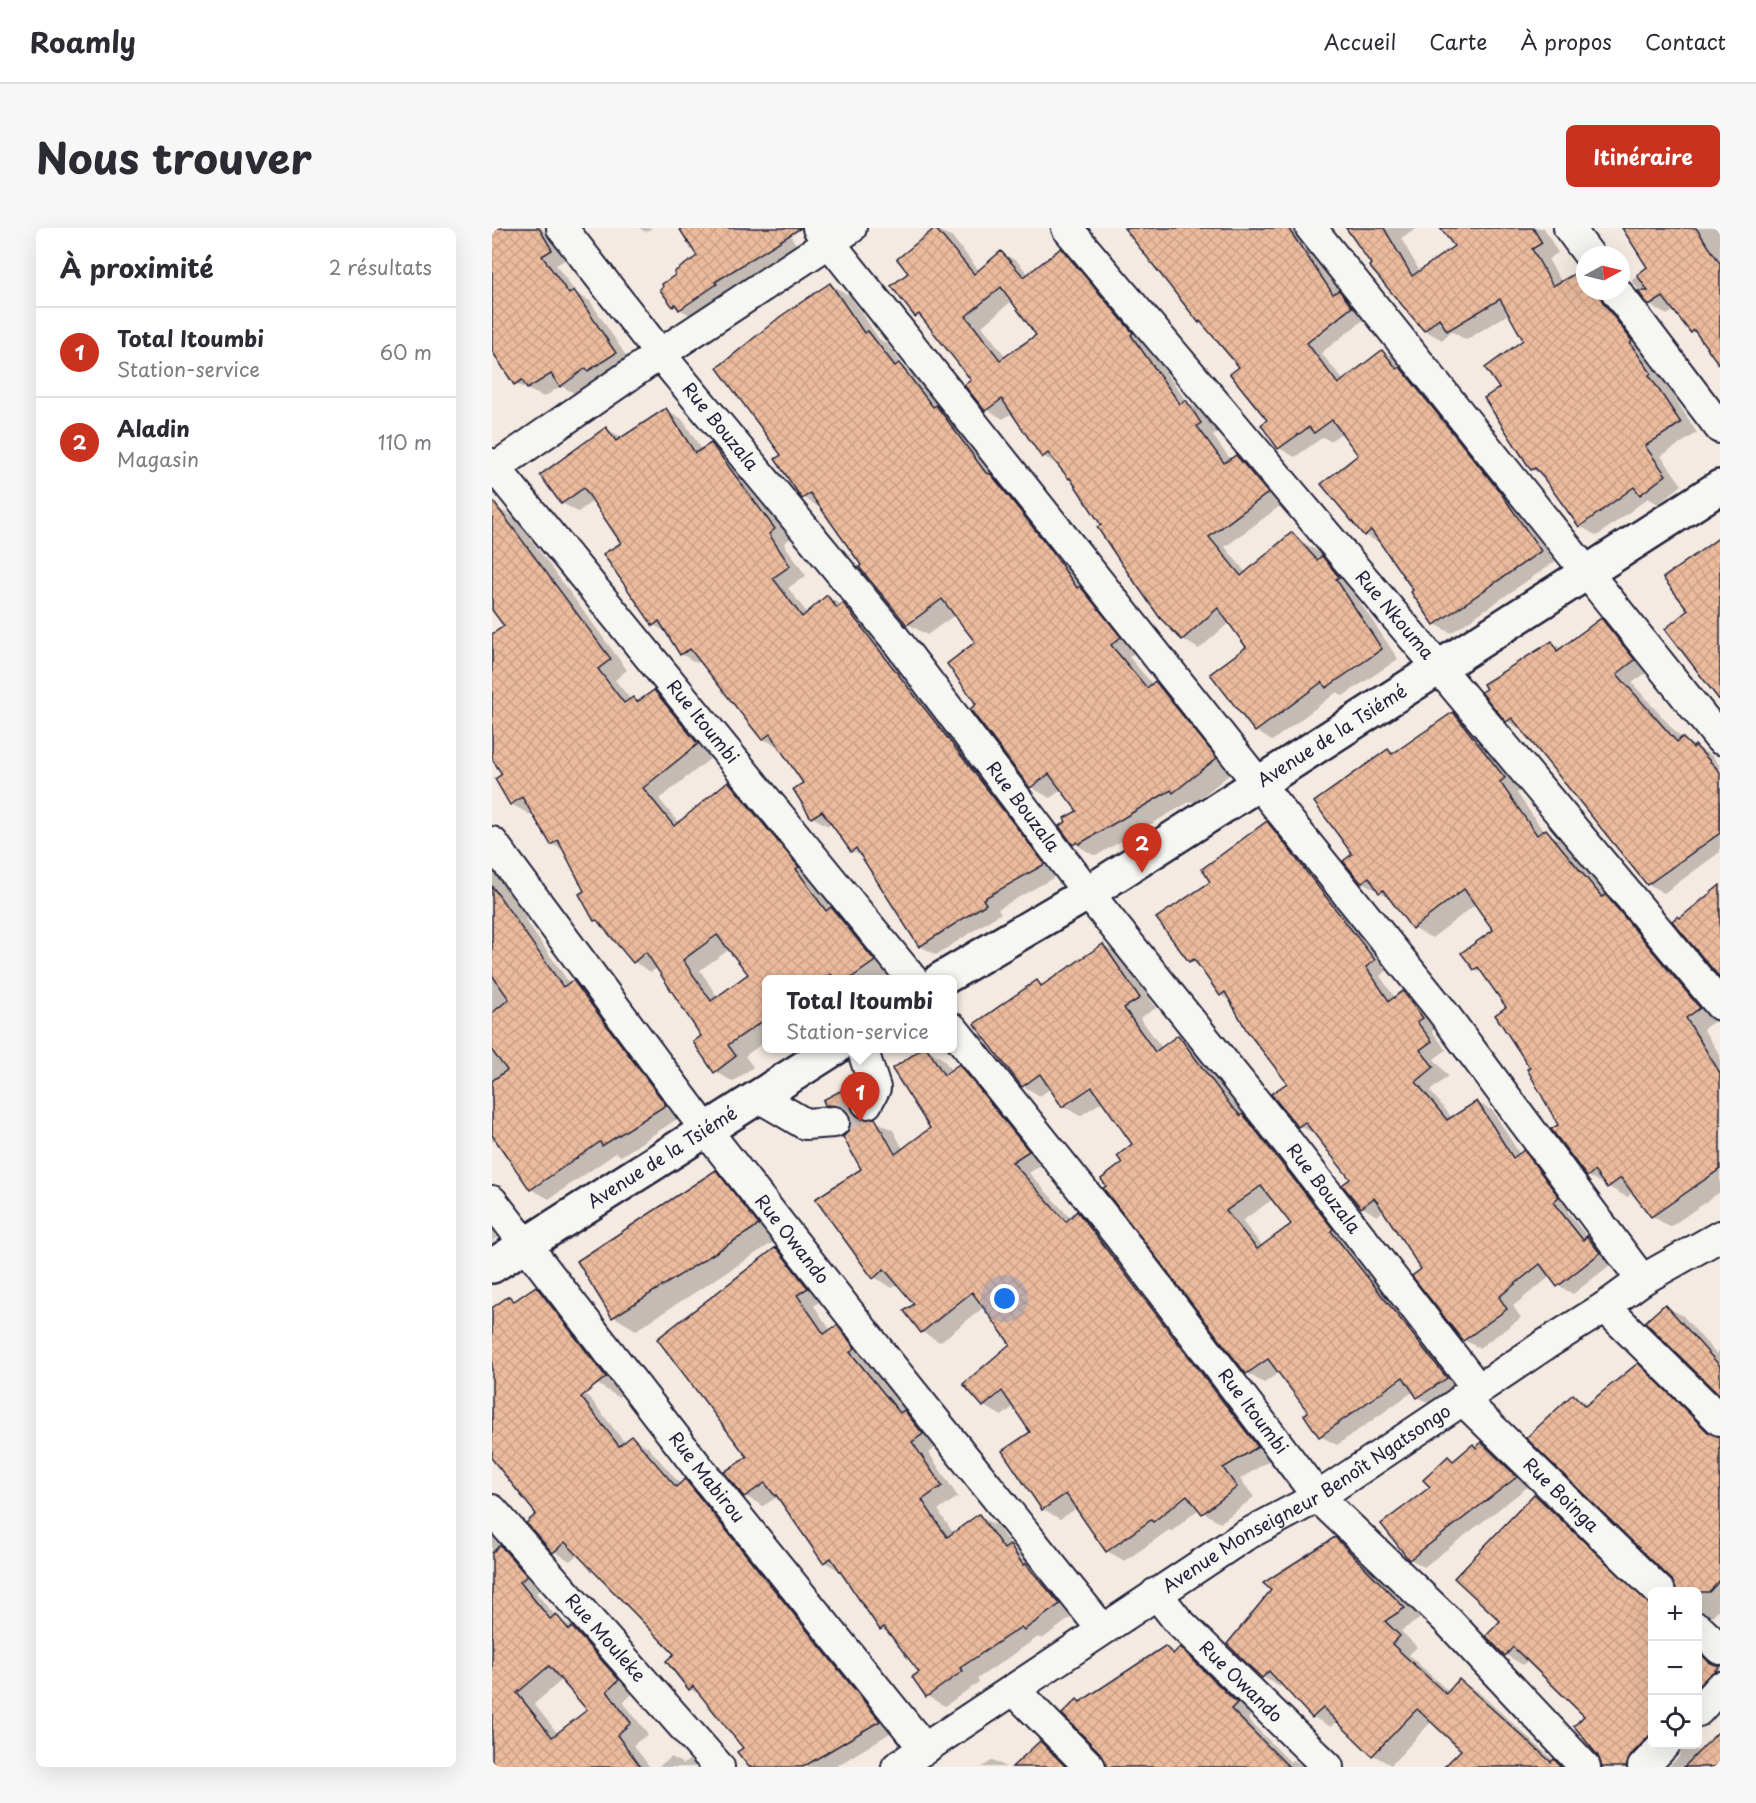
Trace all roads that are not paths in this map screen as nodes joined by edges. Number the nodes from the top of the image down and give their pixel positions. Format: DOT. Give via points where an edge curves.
graph roads {
  1 [pos="562,228"];
  2 [pos="1067,228"];
  3 [pos="1311,228"];
  4 [pos="1569,228"];
  5 [pos="833,232"];
  6 [pos="1582,246"];
  7 [pos="1623,300"];
  8 [pos="660,354"];
  9 [pos="1720,428"];
  10 [pos="493,467"];
  11 [pos="1720,487"];
  12 [pos="1587,573"];
  13 [pos="1439,668"];
  14 [pos="1720,739"];
  15 [pos="1258,783"];
  16 [pos="492,842"];
  17 [pos="1088,893"];
  18 [pos="909,975"];
  19 [pos="949,975"];
  20 [pos="1720,1005"];
  21 [pos="957,1034"];
  22 [pos="827,1053"];
  23 [pos="864,1053"];
  24 [pos="759,1097"];
  25 [pos="867,1103"];
  26 [pos="834,1122"];
  27 [pos="706,1130"];
  28 [pos="492,1201"];
  29 [pos="1720,1236"];
  30 [pos="524,1245"];
  31 [pos="492,1266"];
  32 [pos="1642,1280"];
  33 [pos="1605,1307"];
  34 [pos="1470,1394"];
  35 [pos="1720,1420"];
  36 [pos="1318,1497"];
  37 [pos="492,1510"];
  38 [pos="1655,1587"];
  39 [pos="1156,1593"];
  40 [pos="1102,1629"];
  41 [pos="1702,1632"];
  42 [pos="1720,1649"];
  43 [pos="1720,1687"];
  44 [pos="1014,1690"];
  45 [pos="1702,1707"];
  46 [pos="926,1749"];
  47 [pos="1660,1749"];
  48 [pos="719,1767"];
  49 [pos="897,1767"];
  50 [pos="1090,1767"];
  51 [pos="1328,1767"];
  52 [pos="1585,1767"];
  53 [pos="1643,1767"];
  1 -- 8 [label="street, Rue Bouzala"];
  2 -- 13 [label="street, Rue Nkouma"];
  3 -- 12 [label="street"];
  4 -- 6 [label="street"];
  5 -- 8 [label="street"];
  5 -- 15 [label="street"];
  7 -- 9 [label="street"];
  8 -- 10 [label="street"];
  8 -- 17 [label="street, Rue Bouzala" via="893,636"];
  10 -- 18 [label="street, Rue Itoumbi"];
  11 -- 12 [label="main road, Avenue de la Tsiémé"];
  12 -- 13 [label="main road, Avenue de la Tsiémé"];
  12 -- 14 [label="street"];
  13 -- 15 [label="main road, Avenue de la Tsiémé"];
  13 -- 20 [label="street, Rue Nkouma"];
  15 -- 17 [label="main road, Avenue de la Tsiémé"];
  15 -- 32 [label="street" via="1441,1010"];
  16 -- 27 [label="street, Rue Owando"];
  17 -- 19 [label="main road, Avenue de la Tsiémé"];
  17 -- 34 [label="street, Rue Bouzala" via="1289,1144"];
  21 -- 36 [label="street, Rue Itoumbi" via="1116,1232"];
  22 -- 24 [label="main road, Avenue de la Tsiémé"];
  23 -- 25 [label="street" via="875,1088"];
  24 -- 26 [label="street" via="805,1124"];
  24 -- 27 [label="main road, Avenue de la Tsiémé"];
  27 -- 30 [label="main road, Avenue de la Tsiémé"];
  27 -- 40 [label="street, Rue Owando"];
  28 -- 30 [label="street, Rue Mabirou"];
  29 -- 32 [label="street, Avenue Monseigneur Benoît Ngatsongo"];
  30 -- 31 [label="main road, Avenue de la Tsiémé"];
  30 -- 46 [label="street, Rue Mabirou"];
  32 -- 33 [label="street, Avenue Monseigneur Benoît Ngatsongo"];
  33 -- 34 [label="street, Avenue Monseigneur Benoît Ngatsongo"];
  33 -- 35 [label="street"];
  34 -- 36 [label="street, Avenue Monseigneur Benoît Ngatsongo"];
  34 -- 38 [label="street, Rue Boinga"];
  36 -- 39 [label="street, Avenue Monseigneur Benoît Ngatsongo" via="1244,1536"];
  36 -- 52 [label="street, Rue Itoumbi" via="1448,1621"];
  37 -- 48 [label="street, Rue Mouleke"];
  39 -- 40 [label="street, Avenue Monseigneur Benoît Ngatsongo"];
  39 -- 51 [label="street, Rue Owando" via="1178,1621"];
  40 -- 44 [label="street, Avenue Monseigneur Benoît Ngatsongo"];
  41 -- 42 [label="street"];
  43 -- 45 [label="street"];
  44 -- 46 [label="street, Avenue Monseigneur Benoît Ngatsongo"];
  44 -- 50 [label="street"];
  46 -- 49 [label="street, Avenue Monseigneur Benoît Ngatsongo"];
  47 -- 53 [label="street"];
}
